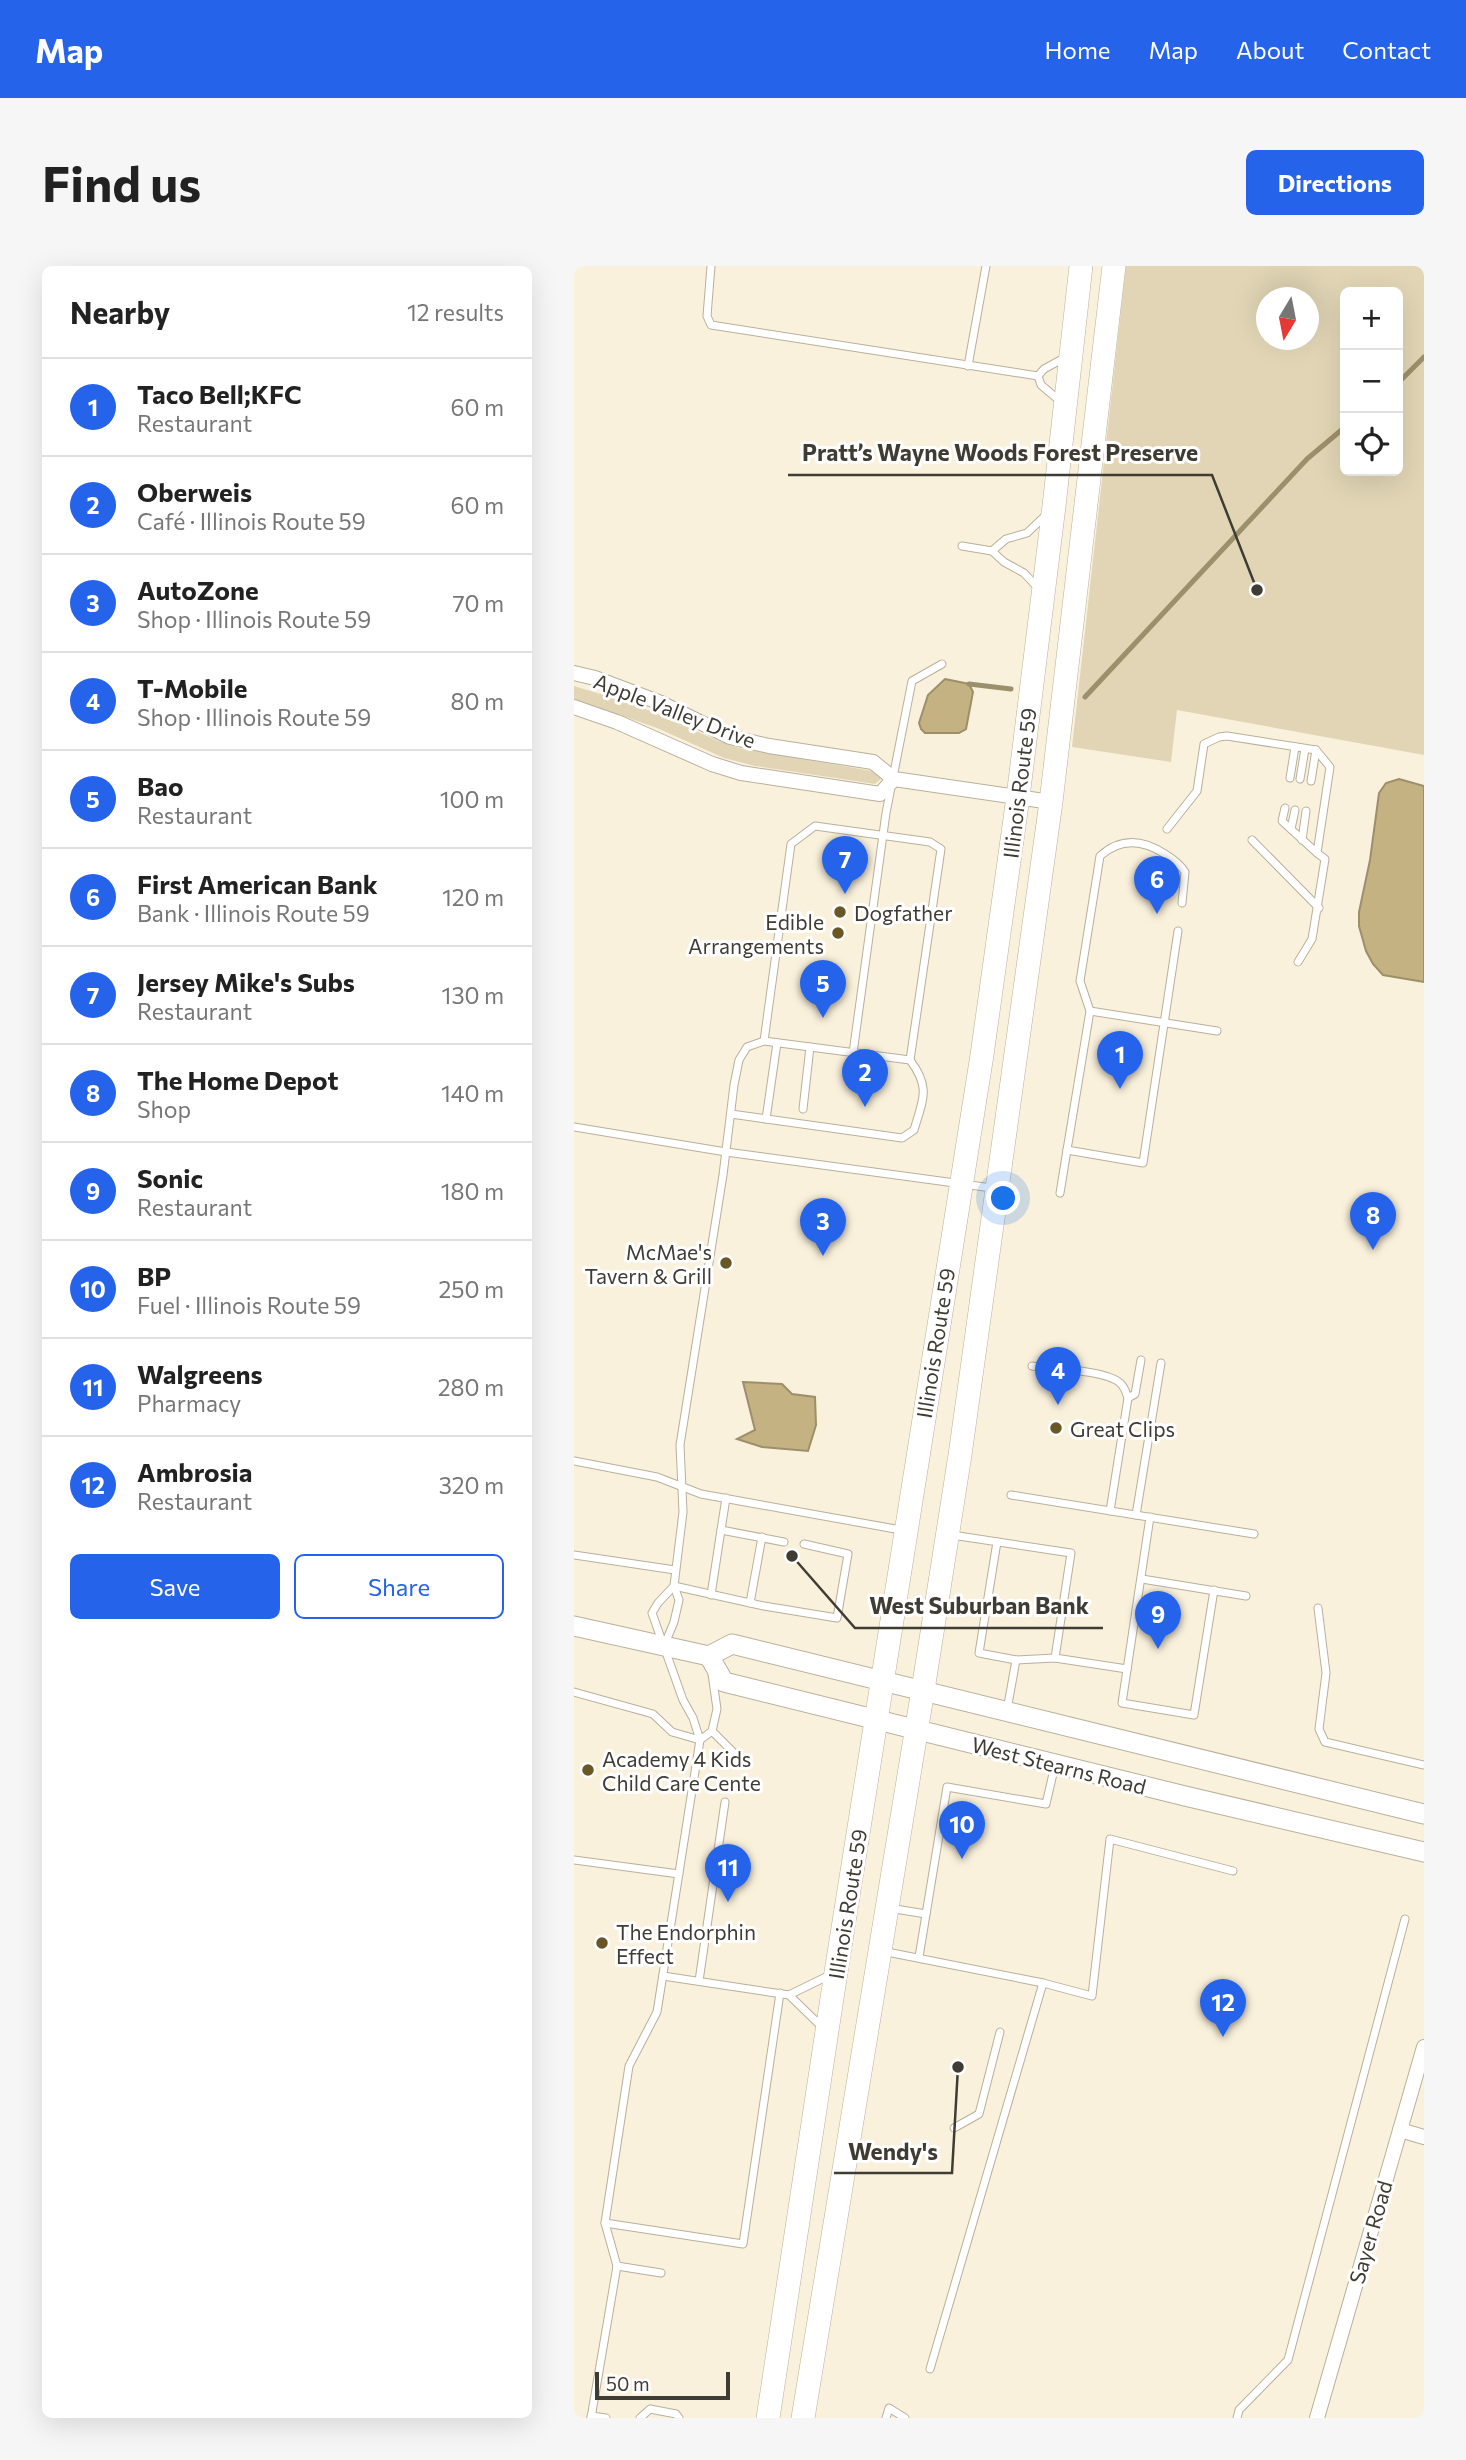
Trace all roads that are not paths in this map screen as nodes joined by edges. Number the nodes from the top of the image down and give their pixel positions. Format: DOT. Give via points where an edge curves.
graph roads {
  1 [pos="711,266"];
  2 [pos="986,266"];
  3 [pos="1081,266"];
  4 [pos="1114,266"];
  5 [pos="1071,354"];
  6 [pos="968,366"];
  7 [pos="1038,376"];
  8 [pos="1065,405"];
  9 [pos="1054,506"];
  10 [pos="962,546"];
  11 [pos="992,551"];
  12 [pos="1043,593"];
  13 [pos="942,664"];
  14 [pos="574,673"];
  15 [pos="574,707"];
  16 [pos="1295,747"];
  17 [pos="1305,749"];
  18 [pos="1316,750"];
  19 [pos="1290,778"];
  20 [pos="894,779"];
  21 [pos="1300,779"];
  22 [pos="1311,781"];
  23 [pos="1018,797"];
  24 [pos="1052,802"];
  25 [pos="1285,808"];
  26 [pos="1294,810"];
  27 [pos="1306,811"];
  28 [pos="1167,829"];
  29 [pos="1291,830"];
  30 [pos="883,836"];
  31 [pos="1252,840"];
  32 [pos="1301,840"];
  33 [pos="1317,853"];
  34 [pos="1182,903"];
  35 [pos="1319,908"];
  36 [pos="1178,931"];
  37 [pos="1298,962"];
  38 [pos="1090,1011"];
  39 [pos="1166,1023"];
  40 [pos="1217,1031"];
  41 [pos="764,1041"];
  42 [pos="777,1043"];
  43 [pos="810,1047"];
  44 [pos="853,1053"];
  45 [pos="910,1060"];
  46 [pos="803,1109"];
  47 [pos="731,1114"];
  48 [pos="766,1119"];
  49 [pos="574,1127"];
  50 [pos="1067,1150"];
  51 [pos="726,1152"];
  52 [pos="960,1183"];
  53 [pos="997,1189"];
  54 [pos="1060,1193"];
  55 [pos="1141,1360"];
  56 [pos="1161,1363"];
  57 [pos="1032,1366"];
  58 [pos="1128,1398"];
  59 [pos="574,1461"];
  60 [pos="682,1488"];
  61 [pos="1011,1495"];
  62 [pos="726,1497"];
  63 [pos="1110,1511"];
  64 [pos="1136,1515"];
  65 [pos="1150,1517"];
  66 [pos="721,1530"];
  67 [pos="905,1531"];
  68 [pos="1254,1534"];
  69 [pos="947,1535"];
  70 [pos="762,1537"];
  71 [pos="784,1542"];
  72 [pos="997,1542"];
  73 [pos="804,1544"];
  74 [pos="574,1555"];
  75 [pos="675,1570"];
  76 [pos="1142,1579"];
  77 [pos="674,1586"];
  78 [pos="1214,1590"];
  79 [pos="711,1595"];
  80 [pos="1246,1596"];
  81 [pos="750,1603"];
  82 [pos="1318,1608"];
  83 [pos="574,1626"];
  84 [pos="664,1647"];
  85 [pos="709,1656"];
  86 [pos="1055,1658"];
  87 [pos="1016,1660"];
  88 [pos="1127,1669"];
  89 [pos="883,1680"];
  90 [pos="923,1690"];
  91 [pos="574,1692"];
  92 [pos="1007,1710"];
  93 [pos="876,1721"];
  94 [pos="917,1730"];
  95 [pos="712,1731"];
  96 [pos="701,1740"];
  97 [pos="733,1752"];
  98 [pos="1055,1764"];
  99 [pos="1424,1765"];
  100 [pos="725,1802"];
  101 [pos="1424,1814"];
  102 [pos="1424,1852"];
  103 [pos="574,1860"];
  104 [pos="1233,1871"];
  105 [pos="679,1874"];
  106 [pos="887,1908"];
  107 [pos="926,1914"];
  108 [pos="1405,1919"];
  109 [pos="880,1950"];
  110 [pos="919,1956"];
  111 [pos="835,1972"];
  112 [pos="663,1976"];
  113 [pos="699,1981"];
  114 [pos="1043,1983"];
  115 [pos="784,1994"];
  116 [pos="828,2032"];
  117 [pos="1000,2032"];
  118 [pos="1424,2047"];
  119 [pos="954,2128"];
  120 [pos="1400,2130"];
  121 [pos="1424,2137"];
  122 [pos="605,2223"];
  123 [pos="617,2266"];
  124 [pos="661,2273"];
  125 [pos="930,2368"];
  126 [pos="591,2417"];
  127 [pos="606,2418"];
  128 [pos="640,2418"];
  129 [pos="679,2418"];
  130 [pos="768,2418"];
  131 [pos="803,2418"];
  132 [pos="886,2418"];
  133 [pos="905,2418"];
  134 [pos="1237,2418"];
  135 [pos="1317,2418"];
  1 -- 6 [label="lane" via="707,316 711,326"];
  2 -- 6 [label="lane"];
  3 -- 5 [label="main road, Illinois Route 59"];
  4 -- 24 [label="main road, Illinois Route 59"];
  5 -- 7 [label="lane"];
  5 -- 8 [label="main road, Illinois Route 59"];
  6 -- 7 [label="lane"];
  7 -- 8 [label="lane" via="1041,385"];
  8 -- 9 [label="main road, Illinois Route 59"];
  9 -- 11 [label="lane" via="1027,533 1006,539"];
  9 -- 12 [label="main road, Illinois Route 59"];
  10 -- 11 [label="lane"];
  11 -- 12 [label="lane"];
  12 -- 23 [label="main road, Illinois Route 59"];
  13 -- 20 [label="lane" via="912,681"];
  14 -- 20 [label="street, Apple Valley Drive" via="661,703 730,737 873,762"];
  15 -- 20 [label="street, Apple Valley Drive" via="741,773 880,794"];
  16 -- 17 [label="lane"];
  16 -- 19 [label="lane"];
  16 -- 28 [label="lane" via="1227,736 1204,744 1197,791"];
  17 -- 18 [label="lane"];
  17 -- 21 [label="lane"];
  18 -- 22 [label="lane"];
  18 -- 33 [label="lane" via="1330,766"];
  20 -- 23 [label="street, Apple Valley Drive"];
  20 -- 30 [label="lane"];
  23 -- 24 [label="street, Apple Valley Drive"];
  23 -- 52 [label="main road, Illinois Route 59"];
  24 -- 53 [label="main road, Illinois Route 59"];
  25 -- 29 [label="lane" via="1282,821"];
  26 -- 29 [label="lane"];
  27 -- 32 [label="lane"];
  29 -- 32 [label="lane"];
  30 -- 41 [label="lane" via="815,826 792,844"];
  30 -- 44 [label="lane"];
  30 -- 45 [label="lane" via="930,842 941,849"];
  31 -- 35 [label="lane"];
  32 -- 33 [label="lane"];
  33 -- 35 [label="lane" via="1325,859"];
  34 -- 38 [label="lane" via="1185,872 1156,848 1131,841 1100,856 1080,981"];
  35 -- 37 [label="lane" via="1312,939"];
  36 -- 39 [label="lane"];
  38 -- 39 [label="lane"];
  38 -- 50 [label="lane"];
  39 -- 40 [label="lane"];
  39 -- 50 [label="lane" via="1143,1163"];
  41 -- 42 [label="lane"];
  41 -- 47 [label="lane" via="747,1047 739,1060"];
  42 -- 43 [label="lane"];
  42 -- 48 [label="lane"];
  43 -- 44 [label="lane"];
  43 -- 46 [label="lane"];
  44 -- 45 [label="lane"];
  45 -- 48 [label="lane" via="924,1087 914,1130 902,1138"];
  47 -- 48 [label="lane"];
  47 -- 51 [label="lane"];
  49 -- 51 [label="lane"];
  50 -- 54 [label="lane"];
  51 -- 52 [label="lane"];
  51 -- 60 [label="lane" via="680,1445"];
  52 -- 53 [label="lane"];
  52 -- 67 [label="main road, Illinois Route 59"];
  53 -- 69 [label="main road, Illinois Route 59"];
  55 -- 58 [label="lane" via="1135,1394"];
  56 -- 64 [label="lane"];
  57 -- 58 [label="lane" via="1114,1379"];
  58 -- 63 [label="lane"];
  59 -- 60 [label="lane" via="657,1477"];
  60 -- 62 [label="lane"];
  60 -- 75 [label="lane"];
  61 -- 63 [label="lane"];
  62 -- 66 [label="lane"];
  62 -- 67 [label="lane"];
  63 -- 64 [label="lane"];
  64 -- 65 [label="lane"];
  65 -- 68 [label="lane"];
  65 -- 76 [label="lane"];
  66 -- 70 [label="lane"];
  66 -- 79 [label="lane"];
  67 -- 89 [label="main road, Illinois Route 59"];
  69 -- 72 [label="lane"];
  69 -- 90 [label="main road, Illinois Route 59"];
  70 -- 71 [label="lane"];
  70 -- 81 [label="lane"];
  72 -- 86 [label="lane" via="1072,1553"];
  72 -- 87 [label="lane" via="979,1653"];
  73 -- 81 [label="lane" via="849,1553 837,1618"];
  74 -- 75 [label="lane"];
  75 -- 77 [label="lane"];
  76 -- 78 [label="lane"];
  76 -- 88 [label="lane"];
  77 -- 79 [label="lane"];
  77 -- 84 [label="lane" via="679,1600"];
  77 -- 84 [label="lane" via="652,1613"];
  78 -- 80 [label="lane"];
  78 -- 88 [label="lane" via="1194,1714 1122,1703"];
  79 -- 81 [label="lane"];
  82 -- 99 [label="lane" via="1326,1673 1319,1729 1325,1742"];
  83 -- 84 [label="main road, West Stearns Road"];
  84 -- 85 [label="main road, West Stearns Road"];
  84 -- 96 [label="lane"];
  85 -- 89 [label="main road, West Stearns Road" via="732,1644"];
  85 -- 93 [label="main road, West Stearns Road" via="724,1682"];
  85 -- 95 [label="lane" via="718,1709"];
  86 -- 87 [label="lane"];
  86 -- 88 [label="lane"];
  87 -- 92 [label="lane"];
  89 -- 90 [label="main road, West Stearns Road"];
  89 -- 93 [label="main road, Illinois Route 59"];
  90 -- 92 [label="main road, West Stearns Road"];
  90 -- 94 [label="main road, Illinois Route 59"];
  91 -- 96 [label="lane" via="653,1714 672,1732"];
  92 -- 101 [label="main road, West Stearns Road"];
  93 -- 94 [label="main road, West Stearns Road"];
  93 -- 111 [label="main road, Illinois Route 59"];
  94 -- 98 [label="main road, West Stearns Road"];
  94 -- 106 [label="main road, Illinois Route 59"];
  95 -- 96 [label="lane"];
  95 -- 97 [label="lane"];
  96 -- 105 [label="lane"];
  98 -- 102 [label="main road, West Stearns Road"];
  98 -- 107 [label="lane" via="1046,1804 947,1787"];
  100 -- 113 [label="lane"];
  103 -- 105 [label="lane"];
  104 -- 114 [label="lane" via="1110,1839 1092,1996"];
  105 -- 112 [label="lane"];
  106 -- 107 [label="lane"];
  106 -- 109 [label="main road, Illinois Route 59"];
  107 -- 110 [label="lane"];
  108 -- 134 [label="lane" via="1288,2360 1239,2410"];
  109 -- 110 [label="lane"];
  109 -- 131 [label="main road, Illinois Route 59"];
  110 -- 114 [label="lane"];
  111 -- 115 [label="lane"];
  111 -- 116 [label="main road, Illinois Route 59"];
  112 -- 113 [label="lane"];
  112 -- 122 [label="lane" via="657,2012 629,2066"];
  113 -- 115 [label="lane"];
  114 -- 125 [label="lane"];
  115 -- 116 [label="lane"];
  115 -- 122 [label="lane" via="743,2244"];
  116 -- 130 [label="main road, Illinois Route 59"];
  117 -- 119 [label="lane" via="979,2114"];
  118 -- 120 [label="street, Sayer Road"];
  120 -- 121 [label="street"];
  120 -- 135 [label="street, Sayer Road"];
  122 -- 123 [label="lane"];
  123 -- 124 [label="lane"];
  123 -- 126 [label="lane"];
  126 -- 127 [label="lane"];
  128 -- 129 [label="lane" via="650,2409"];
  132 -- 133 [label="lane" via="889,2408"];
}
